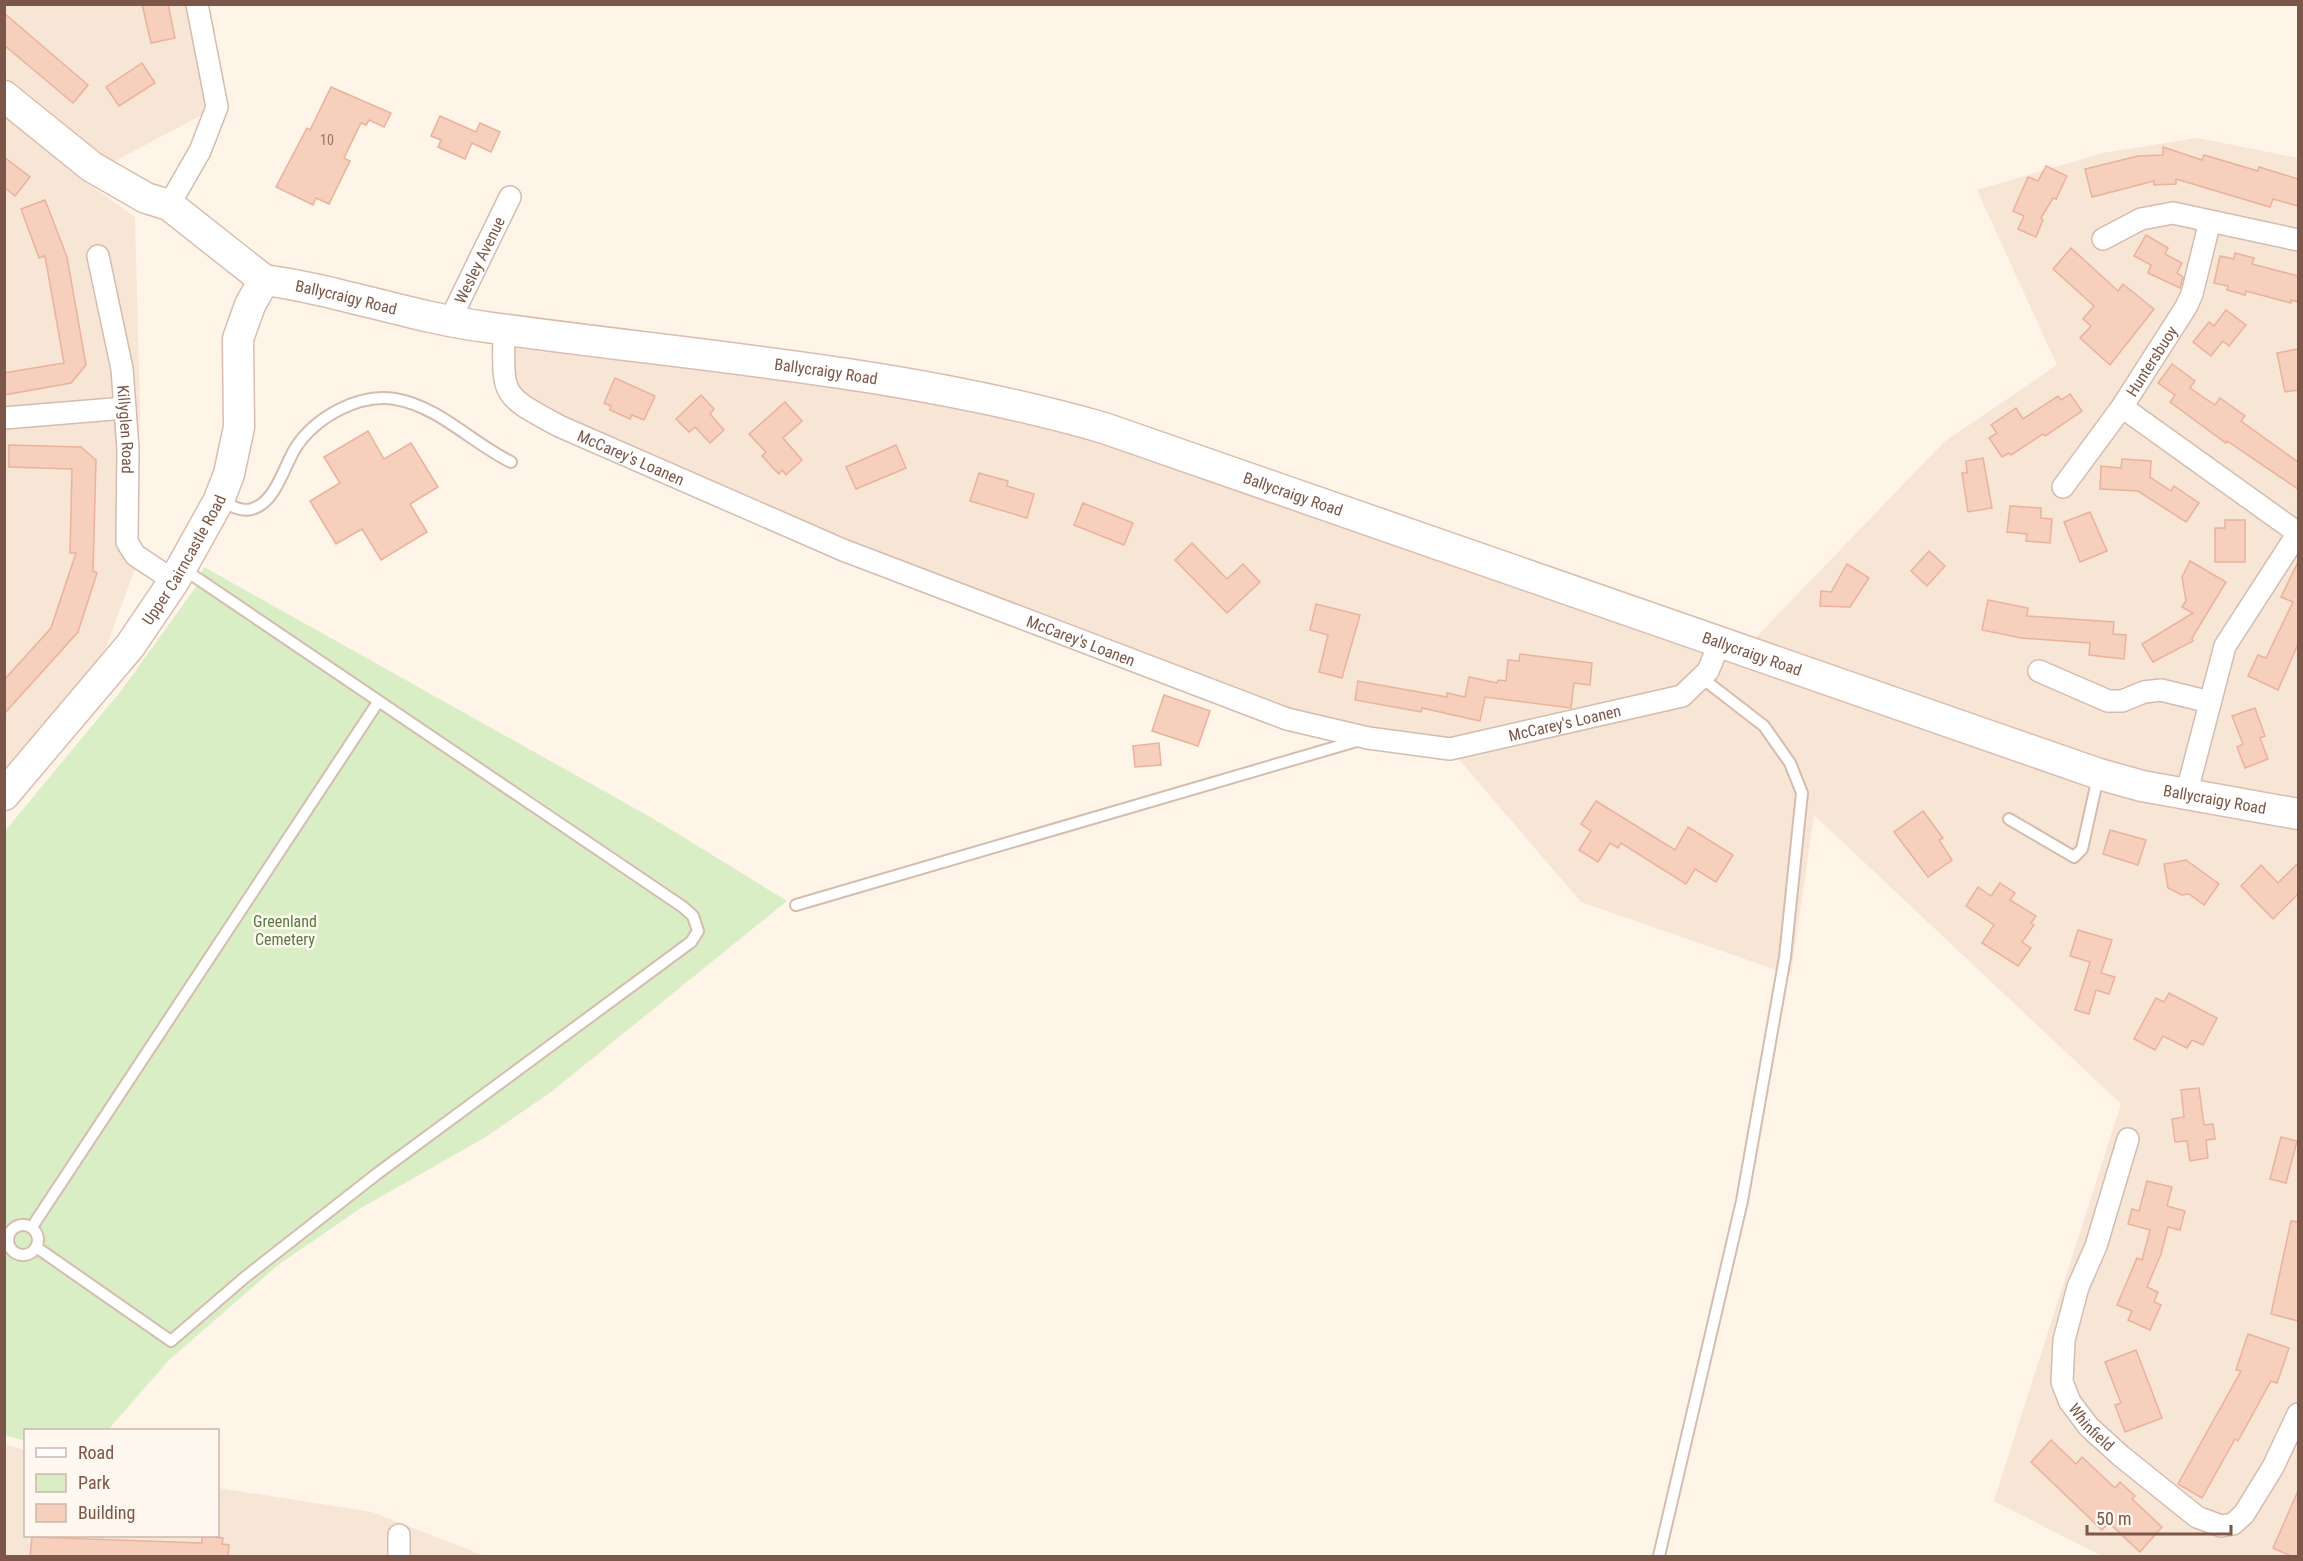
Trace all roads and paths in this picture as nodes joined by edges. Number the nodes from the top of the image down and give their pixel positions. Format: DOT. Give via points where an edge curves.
graph roads {
  1 [pos="196,4"];
  2 [pos="4,96"];
  3 [pos="510,197"];
  4 [pos="169,205"];
  5 [pos="2210,221"];
  6 [pos="2103,239"];
  7 [pos="2298,240"];
  8 [pos="98,256"];
  9 [pos="264,280"];
  10 [pos="449,322"];
  11 [pos="504,330"];
  12 [pos="2122,407"];
  13 [pos="125,408"];
  14 [pos="4,418"];
  15 [pos="511,462"];
  16 [pos="2063,487"];
  17 [pos="219,500"];
  18 [pos="2298,533"];
  19 [pos="178,574"];
  20 [pos="1720,642"];
  21 [pos="2039,671"];
  22 [pos="1702,678"];
  23 [pos="378,702"];
  24 [pos="2211,702"];
  25 [pos="1368,738"];
  26 [pos="2099,774"];
  27 [pos="4,795"];
  28 [pos="2186,795"];
  29 [pos="2298,814"];
  30 [pos="2009,819"];
  31 [pos="796,904"];
  32 [pos="2128,1139"];
  33 [pos="32,1227"];
  34 [pos="8,1229"];
  35 [pos="36,1247"];
  36 [pos="2298,1414"];
  37 [pos="399,1535"];
  38 [pos="399,1557"];
  39 [pos="1659,1557"];
  1 -- 4 [label="street" via="217,107 200,151"];
  2 -- 4 [label="street" via="100,173 146,198"];
  3 -- 10 [label="street, Wesley Avenue"];
  4 -- 9 [label="street"];
  5 -- 6 [label="street" via="2181,214 2156,215 2134,221"];
  5 -- 7 [label="street"];
  5 -- 12 [label="street, Huntersbuoy" via="2186,307"];
  8 -- 13 [label="street, Killyglen Road" via="122,369"];
  9 -- 10 [label="street, Ballycraigy Road" via="318,289"];
  9 -- 17 [label="street, Upper Cairncastle Road" via="238,339 239,427"];
  10 -- 11 [label="street, Ballycraigy Road"];
  11 -- 20 [label="street, Ballycraigy Road" via="880,380 1039,409"];
  11 -- 25 [label="street, McCarey's Loanen" via="503,372 508,392 521,406 559,426 843,550 1287,719"];
  12 -- 16 [label="street, Huntersbuoy"];
  12 -- 18 [label="street"];
  13 -- 14 [label="street"];
  13 -- 19 [label="street, Killyglen Road" via="127,543 135,555"];
  15 -- 17 [label="lane" via="421,406 374,398 345,408 313,428 296,447 273,490 257,507 240,509"];
  17 -- 19 [label="street, Upper Cairncastle Road"];
  18 -- 24 [label="street" via="2228,639"];
  19 -- 23 [label="lane"];
  19 -- 27 [label="street, Upper Cairncastle Road" via="130,646"];
  20 -- 22 [label="street, McCarey's Loanen"];
  20 -- 26 [label="street, Ballycraigy Road"];
  21 -- 24 [label="street" via="2108,701 2122,701 2154,690"];
  22 -- 25 [label="street, McCarey's Loanen" via="1690,691 1671,700 1450,749"];
  22 -- 39 [label="lane" via="1764,726 1790,763 1802,793 1785,957 1742,1201"];
  23 -- 33 [label="lane"];
  23 -- 35 [label="lane" via="683,907 696,920 696,935 521,1070 378,1173 171,1341"];
  24 -- 28 [label="street"];
  25 -- 31 [label="lane"];
  26 -- 28 [label="street, Ballycraigy Road"];
  26 -- 30 [label="lane" via="2082,849 2074,857"];
  28 -- 29 [label="street, Ballycraigy Road"];
  32 -- 36 [label="street, Whinfield" via="2064,1340 2062,1382 2070,1402 2089,1427 2121,1456 2197,1517 2221,1527 2236,1523 2244,1515"];
  33 -- 34 [label="lane" via="18,1225"];
  33 -- 35 [label="lane" via="38,1238"];
  34 -- 35 [label="lane" via="14,1252 23,1255"];
  37 -- 38 [label="street"];
}
